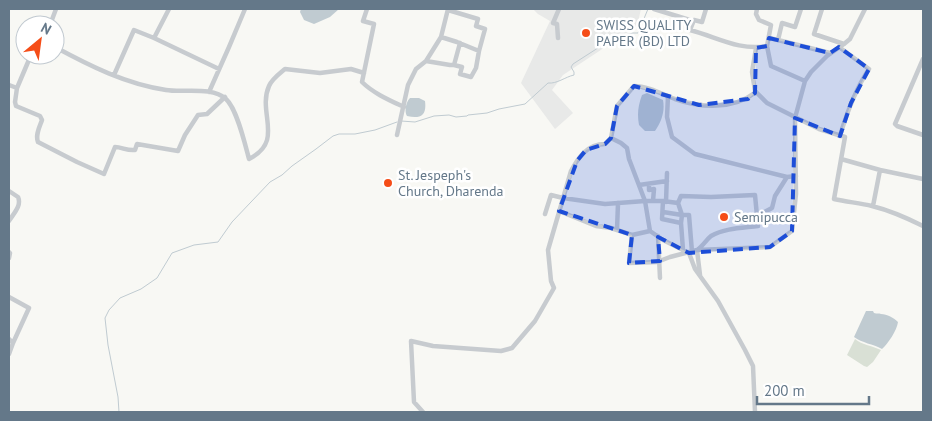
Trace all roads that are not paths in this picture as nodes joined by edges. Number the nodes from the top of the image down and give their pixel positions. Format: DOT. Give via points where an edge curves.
graph roads {
  1 [pos="169,9"];
  2 [pos="245,9"];
  3 [pos="367,9"];
  4 [pos="448,9"];
  5 [pos="558,9"];
  6 [pos="654,9"];
  7 [pos="706,9"];
  8 [pos="757,9"];
  9 [pos="801,9"];
  10 [pos="822,9"];
  11 [pos="865,9"];
  12 [pos="693,22"];
  13 [pos="441,37"];
  14 [pos="154,38"];
  15 [pos="558,38"];
  16 [pos="769,38"];
  17 [pos="778,40"];
  18 [pos="460,43"];
  19 [pos="842,45"];
  20 [pos="767,46"];
  21 [pos="756,48"];
  22 [pos="479,51"];
  23 [pos="65,52"];
  24 [pos="830,53"];
  25 [pos="923,59"];
  26 [pos="426,61"];
  27 [pos="27,65"];
  28 [pos="454,65"];
  29 [pos="219,69"];
  30 [pos="364,73"];
  31 [pos="114,75"];
  32 [pos="805,81"];
  33 [pos="9,85"];
  34 [pos="17,88"];
  35 [pos="208,92"];
  36 [pos="756,92"];
  37 [pos="668,96"];
  38 [pos="225,98"];
  39 [pos="404,107"];
  40 [pos="795,118"];
  41 [pos="398,135"];
  42 [pos="923,135"];
  43 [pos="840,136"];
  44 [pos="611,138"];
  45 [pos="841,160"];
  46 [pos="880,170"];
  47 [pos="667,173"];
  48 [pos="796,176"];
  49 [pos="787,177"];
  50 [pos="923,179"];
  51 [pos="667,182"];
  52 [pos="649,184"];
  53 [pos="639,185"];
  54 [pos="9,191"];
  55 [pos="563,198"];
  56 [pos="645,201"];
  57 [pos="654,201"];
  58 [pos="665,202"];
  59 [pos="618,203"];
  60 [pos="678,203"];
  61 [pos="872,206"];
  62 [pos="559,211"];
  63 [pos="663,212"];
  64 [pos="545,214"];
  65 [pos="682,215"];
  66 [pos="756,216"];
  67 [pos="9,221"];
  68 [pos="681,223"];
  69 [pos="923,226"];
  70 [pos="616,230"];
  71 [pos="650,231"];
  72 [pos="632,235"];
  73 [pos="658,236"];
  74 [pos="683,250"];
  75 [pos="693,251"];
  76 [pos="9,252"];
  77 [pos="9,258"];
  78 [pos="660,261"];
  79 [pos="700,276"];
  80 [pos="660,278"];
  81 [pos="9,297"];
  82 [pos="11,341"];
  83 [pos="9,354"];
  84 [pos="423,412"];
  85 [pos="755,412"];
  1 -- 14 [label="street"];
  2 -- 29 [label="street"];
  3 -- 30 [label="street" via="364,21 374,24"];
  4 -- 13 [label="street"];
  4 -- 22 [label="street" via="478,19 476,26 485,29"];
  5 -- 15 [label="street" via="553,23 557,24"];
  6 -- 12 [label="street"];
  7 -- 12 [label="street" via="702,22"];
  8 -- 16 [label="street" via="760,20 771,26"];
  9 -- 17 [label="street" via="796,27 782,22"];
  10 -- 19 [label="street" via="814,34"];
  11 -- 19 [label="street" via="850,38"];
  12 -- 21 [label="street" via="690,30 737,46"];
  13 -- 18 [label="street"];
  13 -- 26 [label="street"];
  14 -- 29 [label="street"];
  14 -- 31 [label="street" via="134,30"];
  16 -- 17 [label="street"];
  16 -- 20 [label="street"];
  17 -- 24 [label="street"];
  18 -- 22 [label="street"];
  18 -- 28 [label="street"];
  19 -- 24 [label="street"];
  19 -- 43 [label="street" via="868,69 851,103"];
  20 -- 21 [label="street"];
  20 -- 32 [label="street" via="771,66"];
  21 -- 36 [label="street" via="752,72"];
  22 -- 28 [label="street" via="471,77 460,74 462,67"];
  23 -- 31 [label="street"];
  24 -- 32 [label="street"];
  25 -- 42 [label="street" via="895,124"];
  26 -- 28 [label="street"];
  26 -- 39 [label="street" via="416,69 408,85"];
  27 -- 34 [label="street"];
  29 -- 35 [label="street"];
  30 -- 38 [label="street" via="351,69 320,73 285,69 269,86 266,100 269,135 256,156 249,159 232,105"];
  30 -- 39 [label="street" via="362,82"];
  31 -- 35 [label="street" via="128,82 168,91"];
  32 -- 40 [label="street"];
  33 -- 34 [label="street"];
  34 -- 38 [label="street" via="16,106 40,116 42,120 36,139 38,142 104,174 115,147 135,150 138,144 178,151 198,115 207,114"];
  35 -- 38 [label="street"];
  36 -- 37 [label="street" via="748,99 722,105 699,105"];
  36 -- 40 [label="street" via="767,103"];
  37 -- 44 [label="street" via="634,86 617,106"];
  37 -- 49 [label="street" via="667,117 672,137 695,154"];
  39 -- 41 [label="street"];
  40 -- 43 [label="street"];
  40 -- 48 [label="street"];
  43 -- 45 [label="street" via="845,137"];
  44 -- 53 [label="street" via="627,148"];
  44 -- 55 [label="street" via="586,150 576,161"];
  45 -- 46 [label="street"];
  45 -- 61 [label="street" via="834,199"];
  46 -- 50 [label="street"];
  46 -- 61 [label="street"];
  47 -- 51 [label="street"];
  48 -- 49 [label="street"];
  48 -- 75 [label="street" via="792,231 770,246"];
  49 -- 66 [label="street" via="775,196 772,208"];
  51 -- 52 [label="street"];
  51 -- 58 [label="street"];
  52 -- 53 [label="street"];
  52 -- 57 [label="street" via="649,190 654,189"];
  53 -- 56 [label="street"];
  54 -- 67 [label="street" via="20,202"];
  55 -- 59 [label="street"];
  55 -- 62 [label="street"];
  55 -- 64 [label="street" via="551,195"];
  56 -- 57 [label="street"];
  56 -- 59 [label="street"];
  56 -- 71 [label="street"];
  57 -- 58 [label="street"];
  58 -- 60 [label="street"];
  58 -- 63 [label="street"];
  59 -- 70 [label="street"];
  60 -- 65 [label="street"];
  60 -- 66 [label="street" via="680,196 755,195"];
  61 -- 69 [label="street"];
  62 -- 70 [label="street" via="596,226"];
  62 -- 84 [label="street" via="548,250 554,288 534,321 512,348 491,351 411,341 414,402"];
  63 -- 65 [label="street"];
  63 -- 68 [label="street" via="662,219"];
  65 -- 68 [label="street"];
  65 -- 75 [label="street" via="689,215"];
  66 -- 75 [label="street" via="758,226 728,229 710,237 702,247"];
  68 -- 74 [label="street"];
  70 -- 72 [label="street"];
  71 -- 72 [label="street"];
  71 -- 73 [label="street"];
  72 -- 78 [label="street" via="629,263"];
  73 -- 74 [label="street"];
  73 -- 78 [label="street"];
  74 -- 75 [label="street"];
  75 -- 78 [label="street"];
  75 -- 79 [label="street"];
  75 -- 79 [label="street" via="695,269"];
  76 -- 77 [label="street"];
  78 -- 80 [label="street"];
  79 -- 85 [label="street" via="718,301 753,366"];
  81 -- 82 [label="street" via="29,308"];
  82 -- 83 [label="street"];
}
